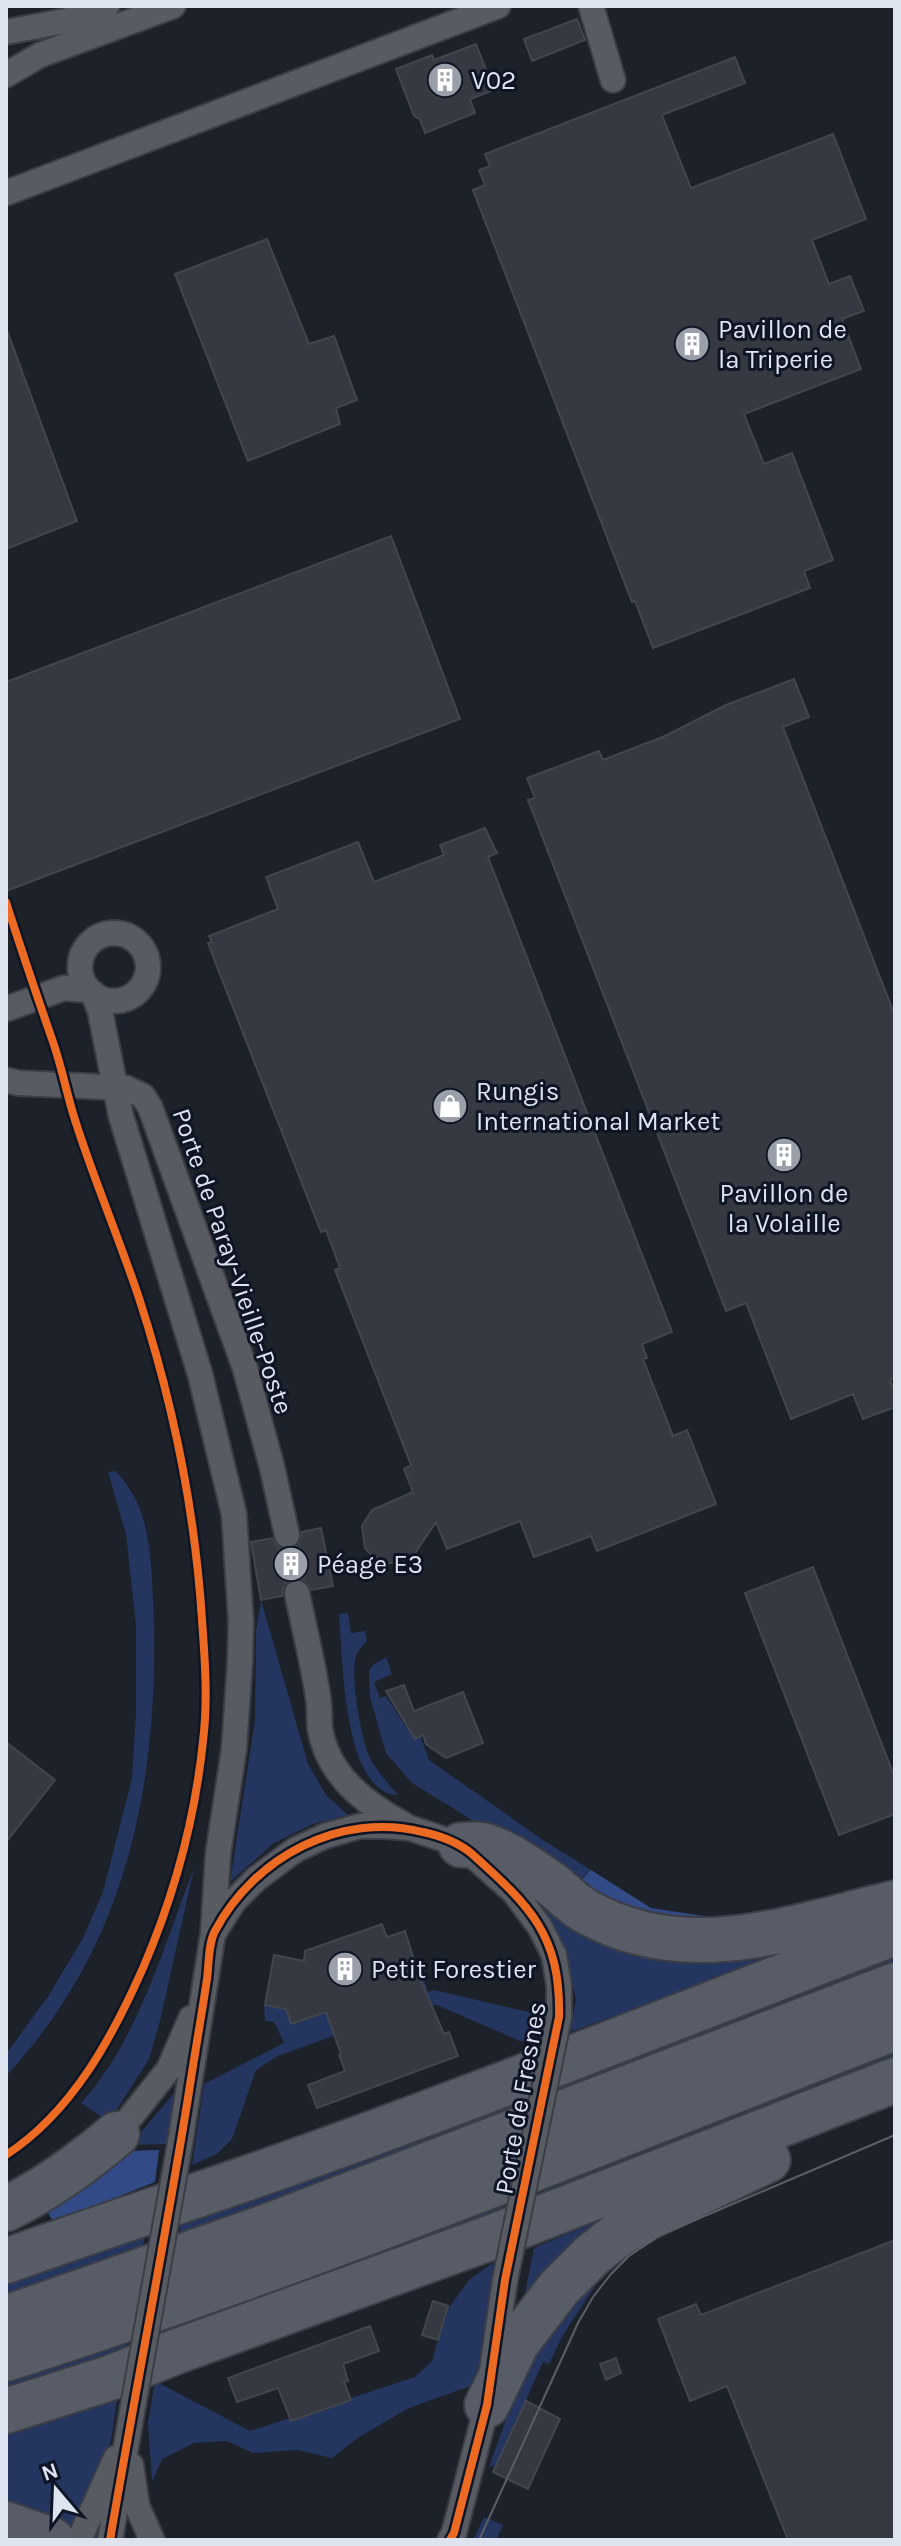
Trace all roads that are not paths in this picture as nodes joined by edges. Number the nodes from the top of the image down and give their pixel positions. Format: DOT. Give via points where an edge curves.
graph roads {
  1 [pos="107,6"];
  2 [pos="173,6"];
  3 [pos="498,6"];
  4 [pos="591,6"];
  5 [pos="6,32"];
  6 [pos="6,75"];
  7 [pos="613,80"];
  8 [pos="6,193"];
  9 [pos="6,1009"];
  10 [pos="6,1080"];
  11 [pos="115,1087"];
  12 [pos="287,1535"];
  13 [pos="297,1593"];
  14 [pos="410,1828"];
  15 [pos="461,1845"];
  16 [pos="895,1903"];
  17 [pos="895,1933"];
  18 [pos="213,1934"];
  19 [pos="206,1983"];
  20 [pos="895,1985"];
  21 [pos="895,2028"];
  22 [pos="895,2080"];
  23 [pos="895,2103"];
  24 [pos="117,2134"];
  25 [pos="6,2209"];
  26 [pos="6,2261"];
  27 [pos="6,2318"];
  28 [pos="6,2359"];
  29 [pos="487,2405"];
  30 [pos="6,2411"];
  31 [pos="130,2421"];
  32 [pos="6,2524"];
  33 [pos="52,2540"];
  34 [pos="79,2540"];
  35 [pos="110,2540"];
  36 [pos="152,2540"];
  37 [pos="450,2540"];
  1 -- 5 [label="street" via="65,21"];
  2 -- 6 [label="street" via="40,55"];
  3 -- 8 [label="street"];
  4 -- 7 [label="street"];
  9 -- 11 [label="street" via="64,988 91,992 100,1011"];
  10 -- 11 [label="street, Porte de Paray-Vieille-Poste"];
  11 -- 12 [label="street, Porte de Paray-Vieille-Poste" via="134,1090 150,1107 245,1368"];
  11 -- 18 [label="street" via="210,1410 234,1514 240,1661"];
  13 -- 14 [label="street" via="326,1751 356,1794"];
  14 -- 15 [label="street, Porte de Fresnes"];
  14 -- 18 [label="street, Porte de Fresnes" via="360,1826 295,1850 234,1901"];
  15 -- 16 [label="highway" via="484,1845 589,1913 663,1939 740,1939"];
  15 -- 29 [label="street, Porte de Fresnes, bridge" via="514,1892 540,1927 554,1955 559,1986 559,2017 505,2280"];
  17 -- 26 [label="highway" via="543,2069"];
  18 -- 19 [label="street, Porte de Fresnes"];
  19 -- 24 [label="street" via="169,2069"];
  19 -- 31 [label="street, Porte de Fresnes, bridge"];
  20 -- 27 [label="highway" via="268,2226"];
  21 -- 28 [label="highway" via="275,2267"];
  22 -- 30 [label="highway" via="495,2236"];
  23 -- 29 [label="highway" via="719,2181 616,2236 559,2288 517,2343"];
  24 -- 25 [label="highway" via="43,2191"];
  29 -- 37 [label="street, Porte de Fresnes"];
  31 -- 34 [label="street"];
  31 -- 35 [label="street"];
  31 -- 36 [label="street, Porte de Fresnes" via="132,2488"];
  32 -- 33 [label="highway"];
}
